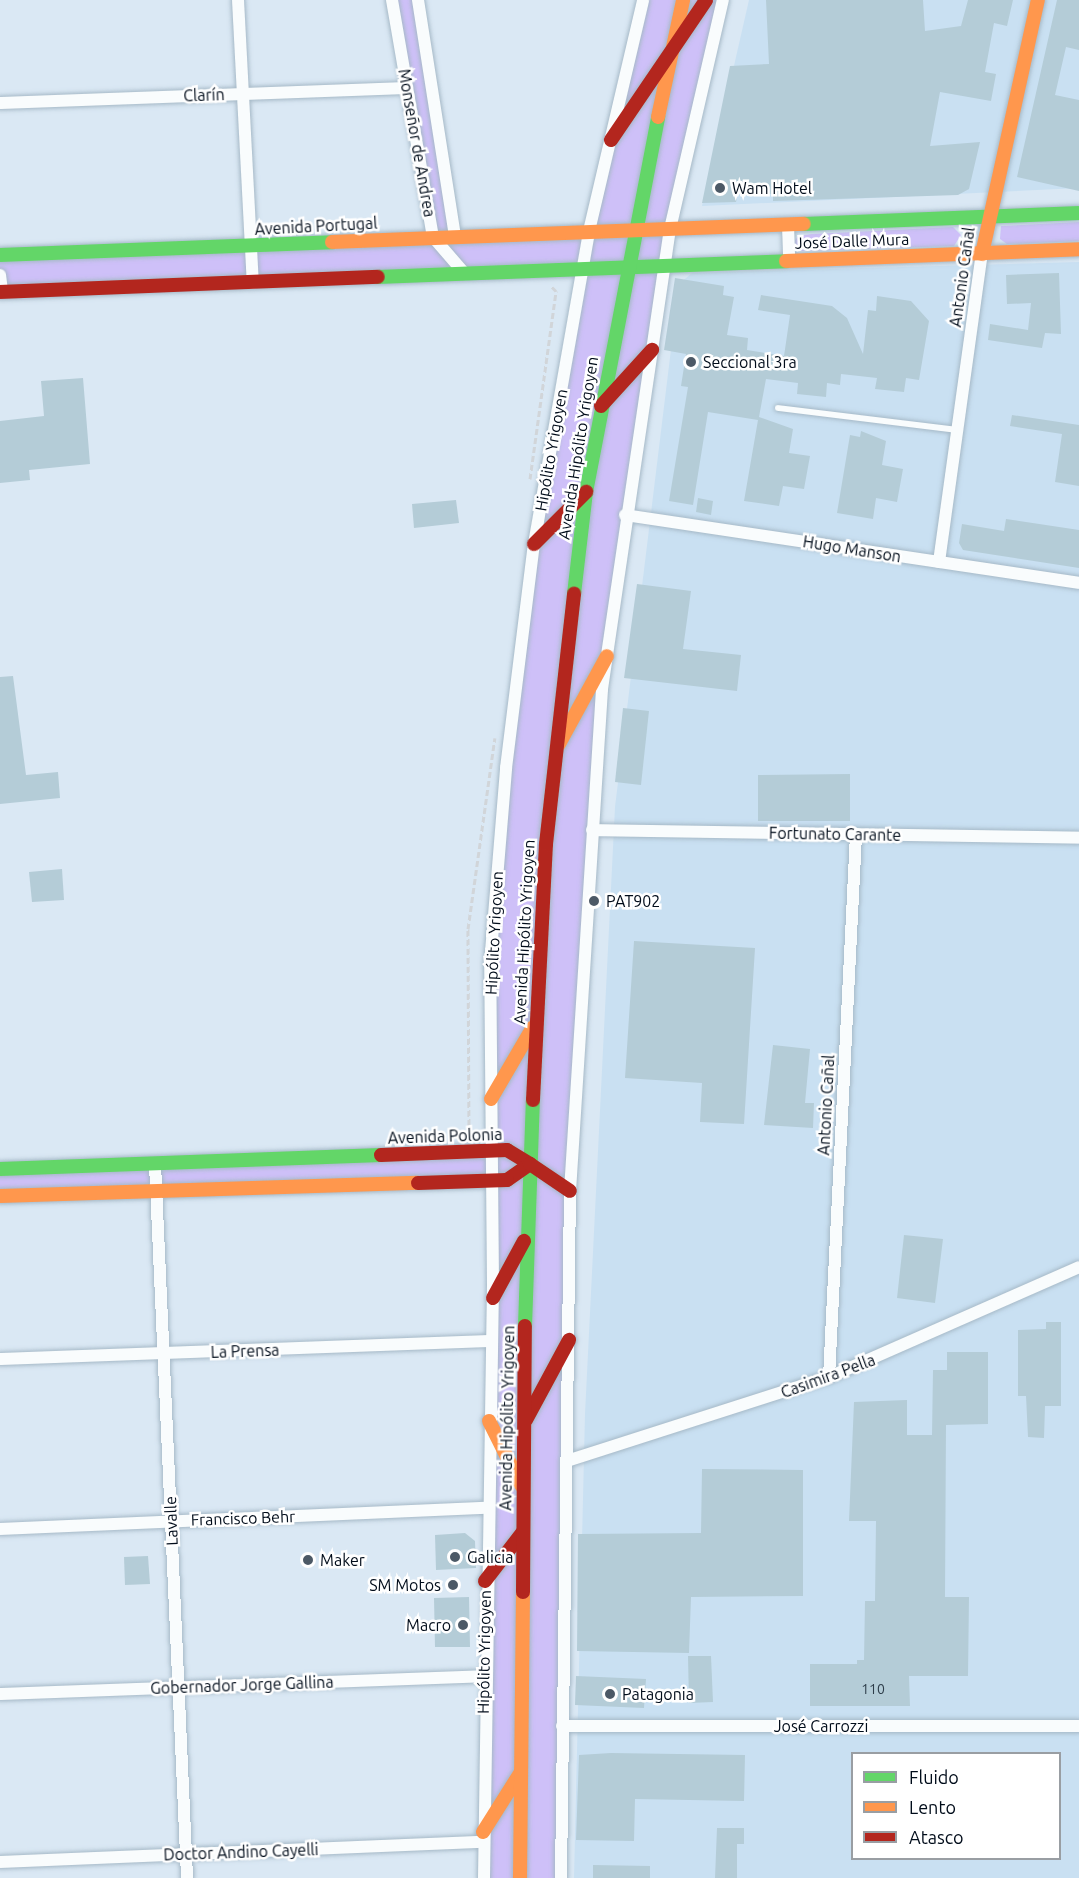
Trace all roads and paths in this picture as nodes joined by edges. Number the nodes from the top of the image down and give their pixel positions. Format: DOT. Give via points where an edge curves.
graph roads {
  1 [pos="238,0"];
  2 [pos="392,0"];
  3 [pos="418,0"];
  4 [pos="643,0"];
  5 [pos="683,0"];
  6 [pos="706,0"];
  7 [pos="723,0"];
  8 [pos="1038,0"];
  9 [pos="672,45"];
  10 [pos="407,88"];
  11 [pos="243,94"];
  12 [pos="0,103"];
  13 [pos="611,140"];
  14 [pos="1079,213"];
  15 [pos="987,218"];
  16 [pos="788,225"];
  17 [pos="634,228"];
  18 [pos="670,229"];
  19 [pos="589,231"];
  20 [pos="455,236"];
  21 [pos="433,237"];
  22 [pos="251,246"];
  23 [pos="1079,249"];
  24 [pos="982,254"];
  25 [pos="0,255"];
  26 [pos="789,259"];
  27 [pos="664,263"];
  28 [pos="626,265"];
  29 [pos="584,267"];
  30 [pos="465,274"];
  31 [pos="0,275"];
  32 [pos="547,282"];
  33 [pos="253,283"];
  34 [pos="1,292"];
  35 [pos="652,350"];
  36 [pos="600,406"];
  37 [pos="778,408"];
  38 [pos="957,430"];
  39 [pos="528,492"];
  40 [pos="586,492"];
  41 [pos="625,515"];
  42 [pos="534,544"];
  43 [pos="939,562"];
  44 [pos="1079,583"];
  45 [pos="607,656"];
  46 [pos="496,728"];
  47 [pos="554,753"];
  48 [pos="592,830"];
  49 [pos="856,834"];
  50 [pos="1079,838"];
  51 [pos="535,1024"];
  52 [pos="491,1099"];
  53 [pos="458,1135"];
  54 [pos="492,1151"];
  55 [pos="155,1164"];
  56 [pos="530,1164"];
  57 [pos="0,1169"];
  58 [pos="492,1179"];
  59 [pos="156,1189"];
  60 [pos="570,1191"];
  61 [pos="0,1196"];
  62 [pos="526,1238"];
  63 [pos="1079,1267"];
  64 [pos="493,1298"];
  65 [pos="569,1340"];
  66 [pos="490,1341"];
  67 [pos="165,1354"];
  68 [pos="0,1359"];
  69 [pos="829,1377"];
  70 [pos="489,1421"];
  71 [pos="524,1423"];
  72 [pos="567,1461"];
  73 [pos="523,1488"];
  74 [pos="486,1508"];
  75 [pos="171,1521"];
  76 [pos="0,1529"];
  77 [pos="522,1533"];
  78 [pos="485,1581"];
  79 [pos="484,1676"];
  80 [pos="178,1688"];
  81 [pos="0,1694"];
  82 [pos="562,1726"];
  83 [pos="1079,1726"];
  84 [pos="521,1772"];
  85 [pos="483,1837"];
  86 [pos="185,1855"];
  87 [pos="0,1862"];
  88 [pos="187,1878"];
  89 [pos="484,1878"];
  90 [pos="520,1878"];
  91 [pos="561,1878"];
  1 -- 11 [label="street"];
  2 -- 10 [label="street, Monseñor de Andrea"];
  3 -- 20 [label="street, Monseñor de Andrea"];
  4 -- 13 [label="street, Hipólito Yrigoyen"];
  5 -- 9 [label="main road, Avenida Hipólito Yrigoyen"];
  6 -- 9 [label="main road"];
  7 -- 18 [label="street"];
  8 -- 15 [label="main road, Antonio Cañal"];
  9 -- 13 [label="main road"];
  9 -- 17 [label="main road, Avenida Hipólito Yrigoyen"];
  10 -- 11 [label="street, Clarín"];
  10 -- 21 [label="street, Monseñor de Andrea"];
  11 -- 12 [label="street, Clarín"];
  11 -- 22 [label="street"];
  13 -- 19 [label="street, Hipólito Yrigoyen"];
  14 -- 15 [label="main road, José Dalle Mura"];
  15 -- 16 [label="main road, José Dalle Mura"];
  15 -- 24 [label="main road, Antonio Cañal"];
  16 -- 18 [label="main road, José Dalle Mura"];
  16 -- 26 [label="street"];
  17 -- 18 [label="main road, José Dalle Mura"];
  17 -- 19 [label="main road, Avenida Portugal"];
  17 -- 28 [label="main road, Avenida Hipólito Yrigoyen"];
  18 -- 27 [label="street"];
  19 -- 20 [label="main road, Avenida Portugal"];
  19 -- 29 [label="street, Hipólito Yrigoyen"];
  20 -- 21 [label="main road, Avenida Portugal"];
  21 -- 22 [label="main road, Avenida Portugal"];
  21 -- 30 [label="street, Monseñor de Andrea"];
  22 -- 25 [label="main road, Avenida Portugal"];
  22 -- 33 [label="street"];
  23 -- 24 [label="main road, José Dalle Mura"];
  24 -- 26 [label="main road, José Dalle Mura"];
  24 -- 38 [label="street, Antonio Cañal"];
  26 -- 27 [label="main road, José Dalle Mura"];
  27 -- 28 [label="main road, José Dalle Mura"];
  27 -- 35 [label="street"];
  28 -- 29 [label="main road"];
  28 -- 36 [label="main road, Avenida Hipólito Yrigoyen"];
  29 -- 30 [label="main road"];
  29 -- 42 [label="street, Hipólito Yrigoyen"];
  30 -- 33 [label="main road"];
  31 -- 34 [label="street"];
  32 -- 39 [label="path" via="556,291"];
  33 -- 34 [label="main road"];
  35 -- 36 [label="main road"];
  35 -- 41 [label="street"];
  36 -- 40 [label="main road, Avenida Hipólito Yrigoyen"];
  37 -- 38 [label="lane"];
  38 -- 43 [label="street, Antonio Cañal"];
  40 -- 42 [label="main road"];
  40 -- 47 [label="main road, Avenida Hipólito Yrigoyen"];
  41 -- 43 [label="street, Hugo Manson"];
  41 -- 45 [label="street"];
  42 -- 52 [label="street, Hipólito Yrigoyen" via="506,768 490,964"];
  43 -- 44 [label="street, Hugo Manson"];
  45 -- 47 [label="main road"];
  45 -- 48 [label="street"];
  46 -- 53 [label="path" via="468,928 470,1134"];
  47 -- 51 [label="main road, Avenida Hipólito Yrigoyen"];
  48 -- 49 [label="street, Fortunato Carante"];
  48 -- 60 [label="street"];
  49 -- 50 [label="street, Fortunato Carante"];
  49 -- 69 [label="street, Antonio Cañal"];
  51 -- 52 [label="main road"];
  51 -- 56 [label="main road, Avenida Hipólito Yrigoyen"];
  52 -- 54 [label="street, Hipólito Yrigoyen"];
  54 -- 55 [label="main road, Avenida Polonia"];
  54 -- 56 [label="main road, Avenida Polonia" via="513,1151"];
  54 -- 58 [label="street, Hipólito Yrigoyen"];
  55 -- 57 [label="main road, Avenida Polonia"];
  55 -- 59 [label="street, Lavalle"];
  56 -- 58 [label="main road" via="513,1179"];
  56 -- 60 [label="main road, Avenida Polonia"];
  56 -- 62 [label="main road, Avenida Hipólito Yrigoyen"];
  58 -- 59 [label="main road"];
  58 -- 64 [label="street, Hipólito Yrigoyen"];
  59 -- 61 [label="main road"];
  59 -- 67 [label="street, Lavalle"];
  60 -- 65 [label="street"];
  62 -- 64 [label="main road"];
  62 -- 71 [label="main road, Avenida Hipólito Yrigoyen"];
  63 -- 69 [label="street, Casimira Pella"];
  64 -- 66 [label="street, Hipólito Yrigoyen"];
  65 -- 71 [label="main road"];
  65 -- 72 [label="street"];
  66 -- 67 [label="street, La Prensa"];
  66 -- 70 [label="street, Hipólito Yrigoyen"];
  67 -- 68 [label="street, La Prensa"];
  67 -- 75 [label="street, Lavalle"];
  69 -- 72 [label="street, Casimira Pella"];
  70 -- 73 [label="main road"];
  70 -- 74 [label="street, Hipólito Yrigoyen"];
  71 -- 73 [label="main road, Avenida Hipólito Yrigoyen"];
  72 -- 82 [label="street"];
  73 -- 77 [label="main road, Avenida Hipólito Yrigoyen"];
  74 -- 75 [label="street, Francisco Behr"];
  74 -- 78 [label="street, Hipólito Yrigoyen"];
  75 -- 76 [label="street, Francisco Behr"];
  75 -- 80 [label="street, Lavalle"];
  77 -- 78 [label="main road"];
  77 -- 84 [label="main road, Avenida Hipólito Yrigoyen"];
  78 -- 79 [label="street, Hipólito Yrigoyen"];
  79 -- 80 [label="street, Gobernador Jorge Gallina"];
  79 -- 85 [label="street, Hipólito Yrigoyen"];
  80 -- 81 [label="street, Gobernador Jorge Gallina"];
  80 -- 86 [label="street, Lavalle"];
  82 -- 83 [label="street, José Carrozzi"];
  82 -- 91 [label="street"];
  84 -- 85 [label="main road"];
  84 -- 90 [label="main road, Avenida Hipólito Yrigoyen"];
  85 -- 86 [label="street, Doctor Andino Cayelli"];
  85 -- 89 [label="street, Hipólito Yrigoyen"];
  86 -- 87 [label="street, Doctor Andino Cayelli"];
  86 -- 88 [label="street, Lavalle"];
}
